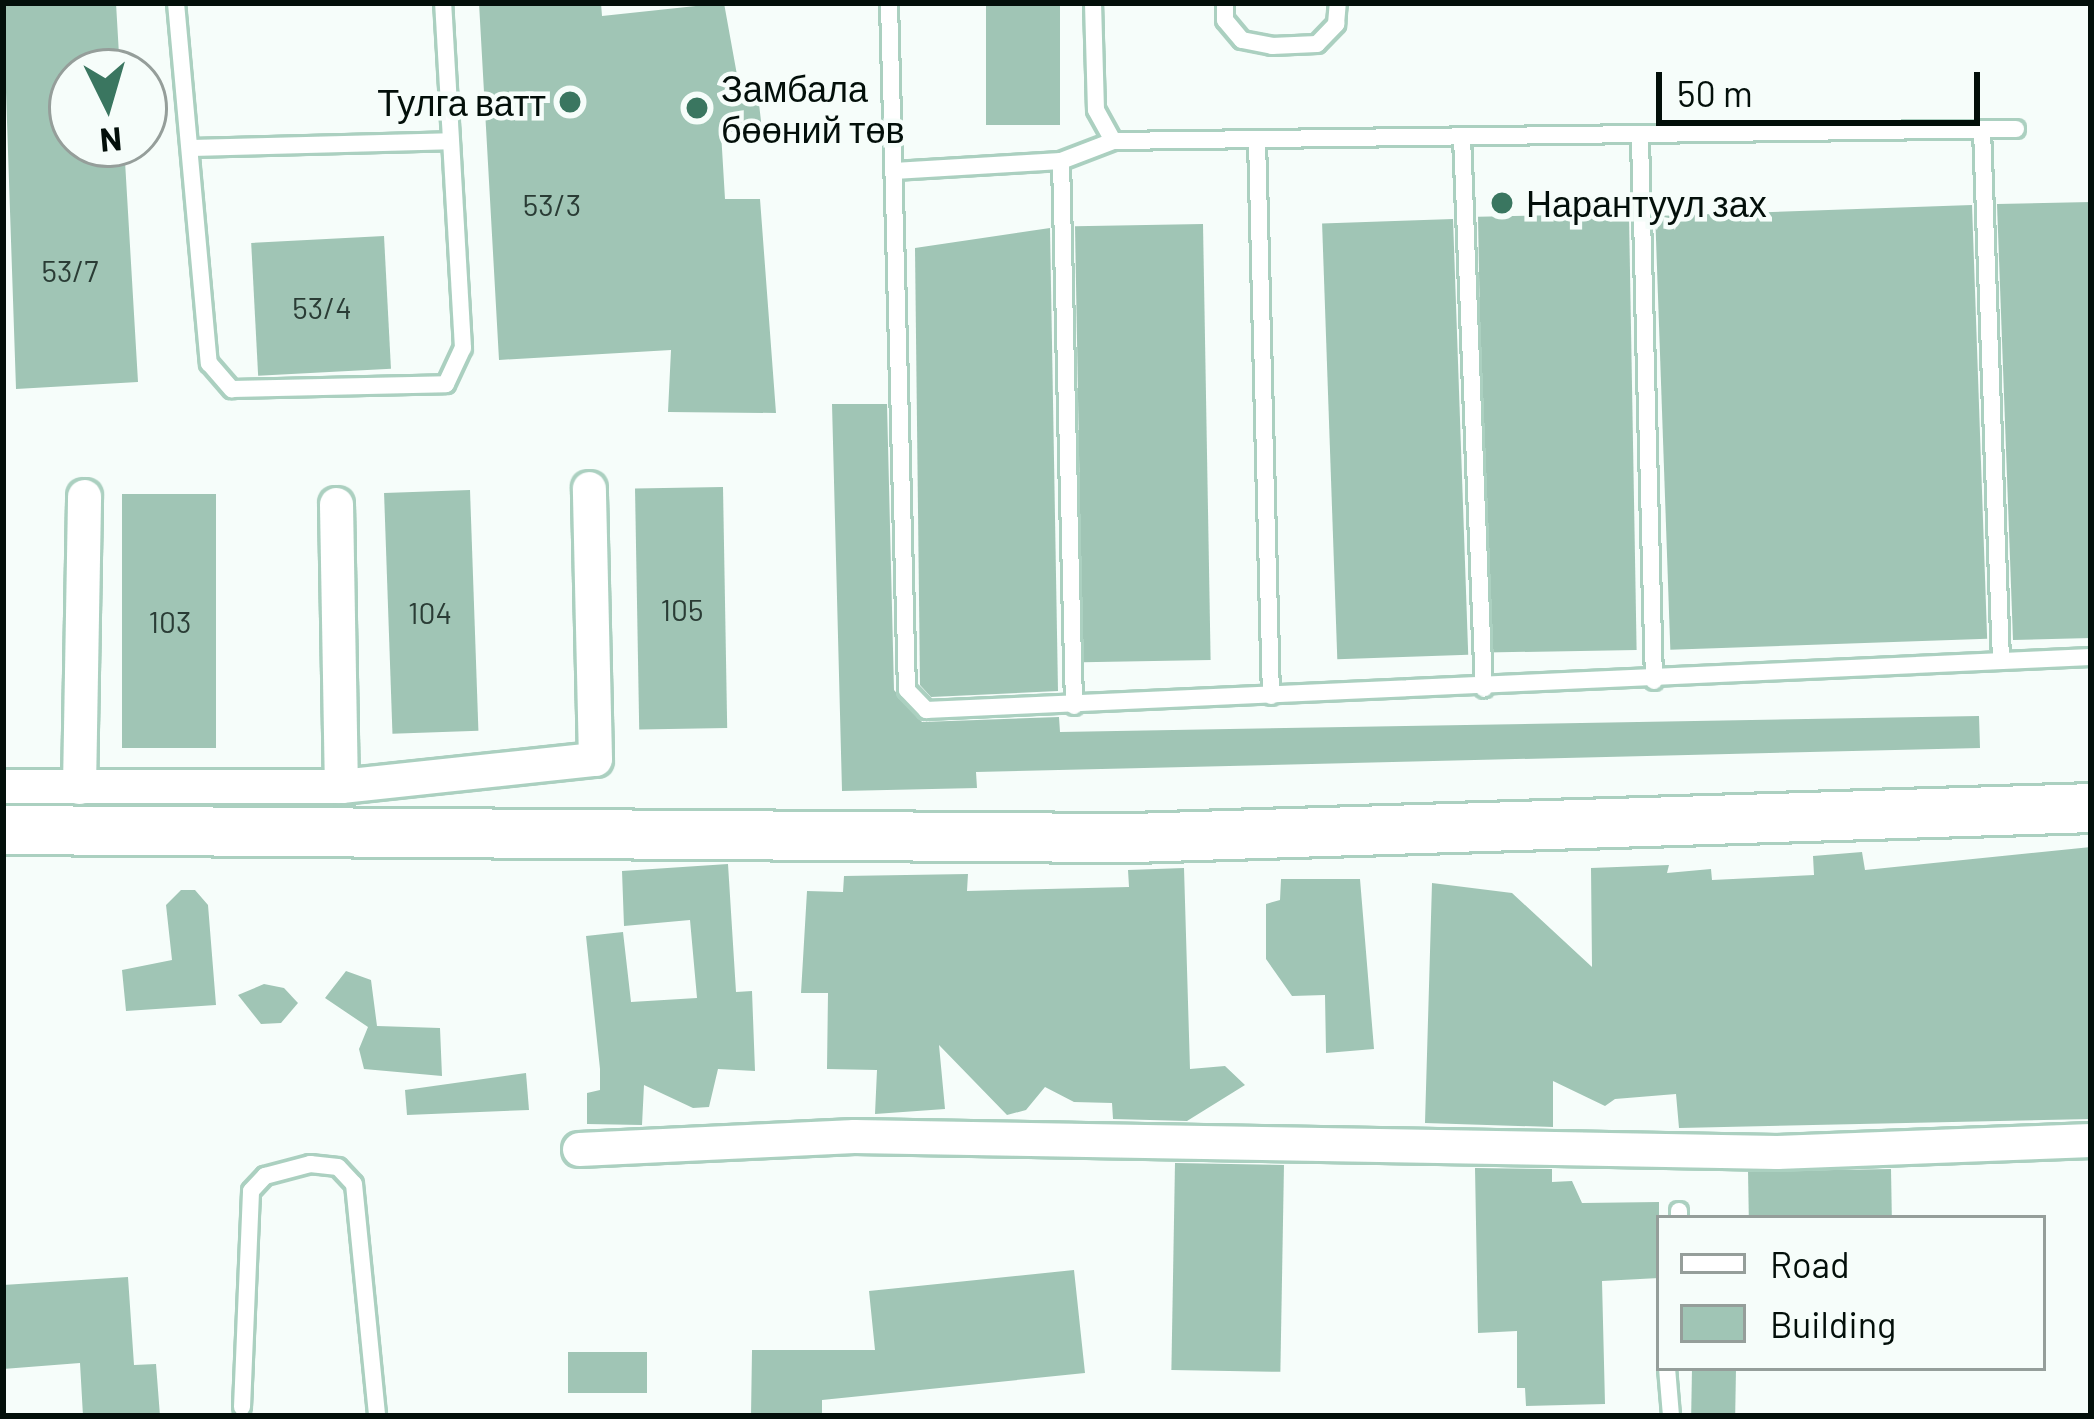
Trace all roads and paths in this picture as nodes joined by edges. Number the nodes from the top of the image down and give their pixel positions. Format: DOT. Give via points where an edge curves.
graph roads {
  1 [pos="176,3"];
  2 [pos="442,3"];
  3 [pos="889,3"];
  4 [pos="1094,3"];
  5 [pos="1225,3"];
  6 [pos="1338,3"];
  7 [pos="1982,130"];
  8 [pos="2016,130"];
  9 [pos="1462,137"];
  10 [pos="1640,139"];
  11 [pos="1257,140"];
  12 [pos="451,141"];
  13 [pos="1113,141"];
  14 [pos="190,148"];
  15 [pos="1061,161"];
  16 [pos="894,170"];
  17 [pos="589,488"];
  18 [pos="84,496"];
  19 [pos="336,504"];
  20 [pos="2091,657"];
  21 [pos="2001,661"];
  22 [pos="1654,680"];
  23 [pos="1484,689"];
  24 [pos="1271,696"];
  25 [pos="1074,706"];
  26 [pos="3,786"];
  27 [pos="341,786"];
  28 [pos="79,787"];
  29 [pos="2091,808"];
  30 [pos="3,830"];
  31 [pos="2091,1140"];
  32 [pos="579,1149"];
  33 [pos="1667,1371"];
  34 [pos="242,1407"];
  35 [pos="377,1416"];
  36 [pos="1671,1416"];
  1 -- 14 [label="lane"];
  2 -- 12 [label="lane"];
  3 -- 16 [label="lane"];
  4 -- 13 [label="lane" via="1096,110"];
  5 -- 6 [label="lane" via="1225,20 1242,40 1271,46 1317,44 1336,24"];
  7 -- 8 [label="lane"];
  7 -- 10 [label="lane"];
  7 -- 21 [label="lane"];
  9 -- 10 [label="lane"];
  9 -- 11 [label="lane"];
  9 -- 23 [label="lane"];
  10 -- 22 [label="lane"];
  11 -- 13 [label="lane"];
  11 -- 24 [label="lane"];
  12 -- 14 [label="lane"];
  12 -- 14 [label="lane" via="464,348 446,384 232,389 209,363"];
  13 -- 15 [label="lane"];
  15 -- 16 [label="lane"];
  15 -- 25 [label="lane"];
  16 -- 25 [label="lane" via="907,690 939,712"];
  17 -- 27 [label="street" via="595,760"];
  18 -- 28 [label="street"];
  19 -- 27 [label="street"];
  20 -- 21 [label="lane"];
  21 -- 22 [label="lane"];
  22 -- 23 [label="lane"];
  23 -- 24 [label="lane"];
  24 -- 25 [label="lane"];
  26 -- 28 [label="street"];
  27 -- 28 [label="street"];
  29 -- 30 [label="street" via="1133,838"];
  31 -- 32 [label="street" via="1777,1152 854,1136"];
  33 -- 36 [label="lane"];
  34 -- 35 [label="lane" via="250,1191 265,1176 310,1164 338,1167 354,1184"];
}
